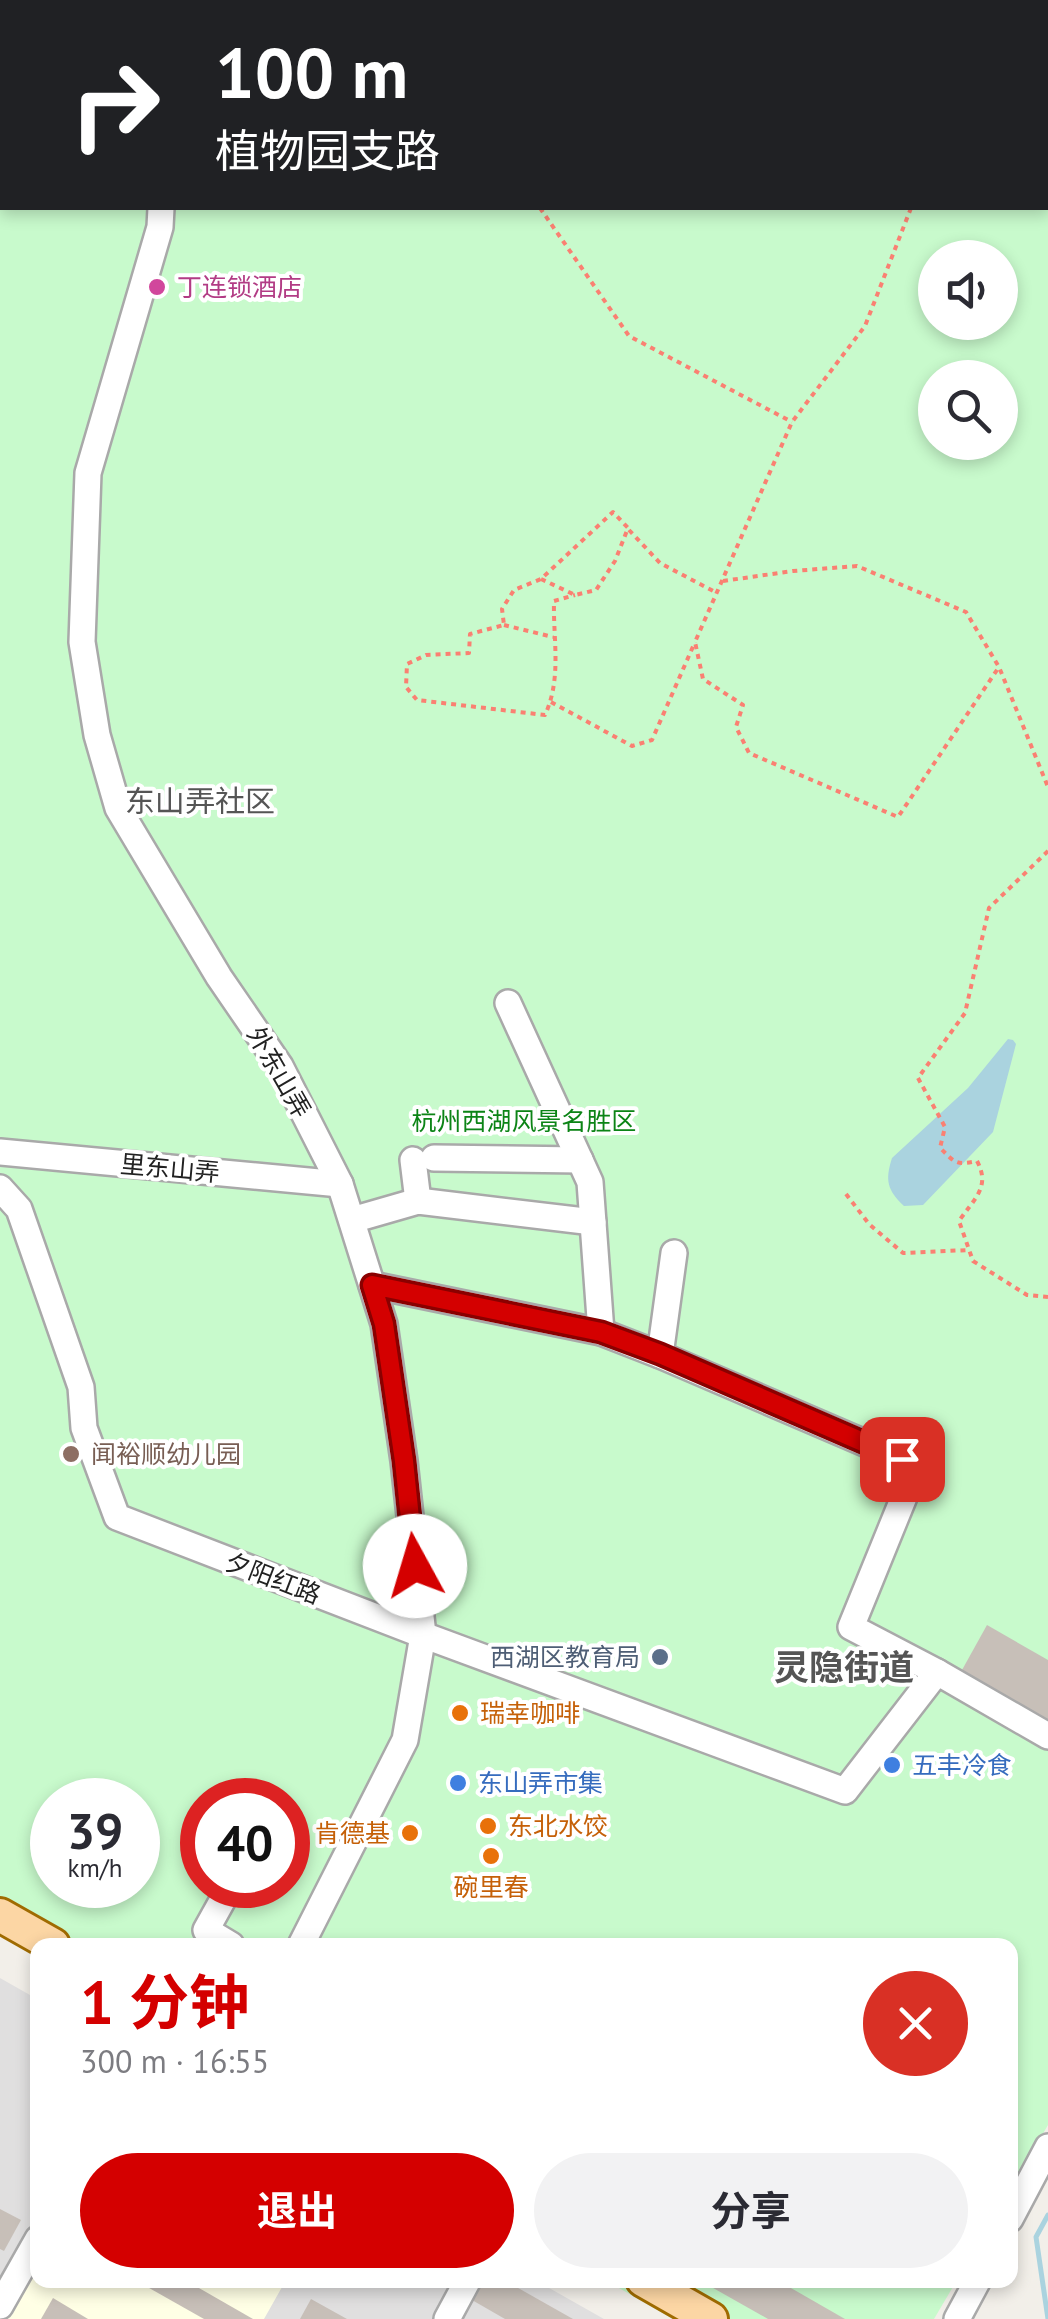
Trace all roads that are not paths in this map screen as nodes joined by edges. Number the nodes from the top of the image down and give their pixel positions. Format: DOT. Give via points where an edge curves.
graph roads {
  1 [pos="160,210"];
  2 [pos="508,1004"];
  3 [pos="0,1152"];
  4 [pos="580,1160"];
  5 [pos="340,1184"];
  6 [pos="0,1188"];
  7 [pos="418,1201"];
  8 [pos="352,1220"];
  9 [pos="593,1222"];
  10 [pos="674,1254"];
  11 [pos="372,1285"];
  12 [pos="601,1332"];
  13 [pos="660,1354"];
  14 [pos="423,1635"];
  15 [pos="937,1672"];
  16 [pos="1048,1736"];
  17 [pos="218,1908"];
  18 [pos="0,1915"];
  19 [pos="41,1938"];
  20 [pos="219,1938"];
  21 [pos="304,1938"];
  22 [pos="1048,2146"];
  23 [pos="1018,2204"];
  24 [pos="30,2252"];
  25 [pos="463,2288"];
  26 [pos="657,2288"];
  27 [pos="974,2288"];
  28 [pos="0,2306"];
  29 [pos="446,2319"];
  30 [pos="711,2319"];
  31 [pos="957,2319"];
  1 -- 5 [label="street, 外东山弄" via="88,473 82,642 97,735 118,808 280,1066"];
  2 -- 4 [label="street"];
  3 -- 5 [label="street, 里东山弄"];
  4 -- 7 [label="street" via="423,1159"];
  4 -- 9 [label="street" via="590,1182"];
  5 -- 8 [label="street, 外东山弄"];
  6 -- 14 [label="street, 夕阳红路" via="18,1209 81,1387 84,1428 116,1517"];
  7 -- 8 [label="street"];
  7 -- 9 [label="street"];
  8 -- 11 [label="street, 外东山弄"];
  9 -- 12 [label="street"];
  10 -- 13 [label="street"];
  11 -- 12 [label="street"];
  11 -- 14 [label="street, 外东山弄" via="387,1344"];
  12 -- 13 [label="street"];
  13 -- 15 [label="street" via="902,1459 906,1492 851,1627"];
  14 -- 15 [label="street, 夕阳红路" via="845,1791"];
  14 -- 21 [label="street, 外东山弄" via="405,1740"];
  15 -- 16 [label="street"];
  17 -- 20 [label="street" via="206,1930"];
  18 -- 19 [label="main road"];
  22 -- 23 [label="street"];
  24 -- 28 [label="street"];
  25 -- 29 [label="street"];
  26 -- 30 [label="main road"];
  27 -- 31 [label="street"];
}
